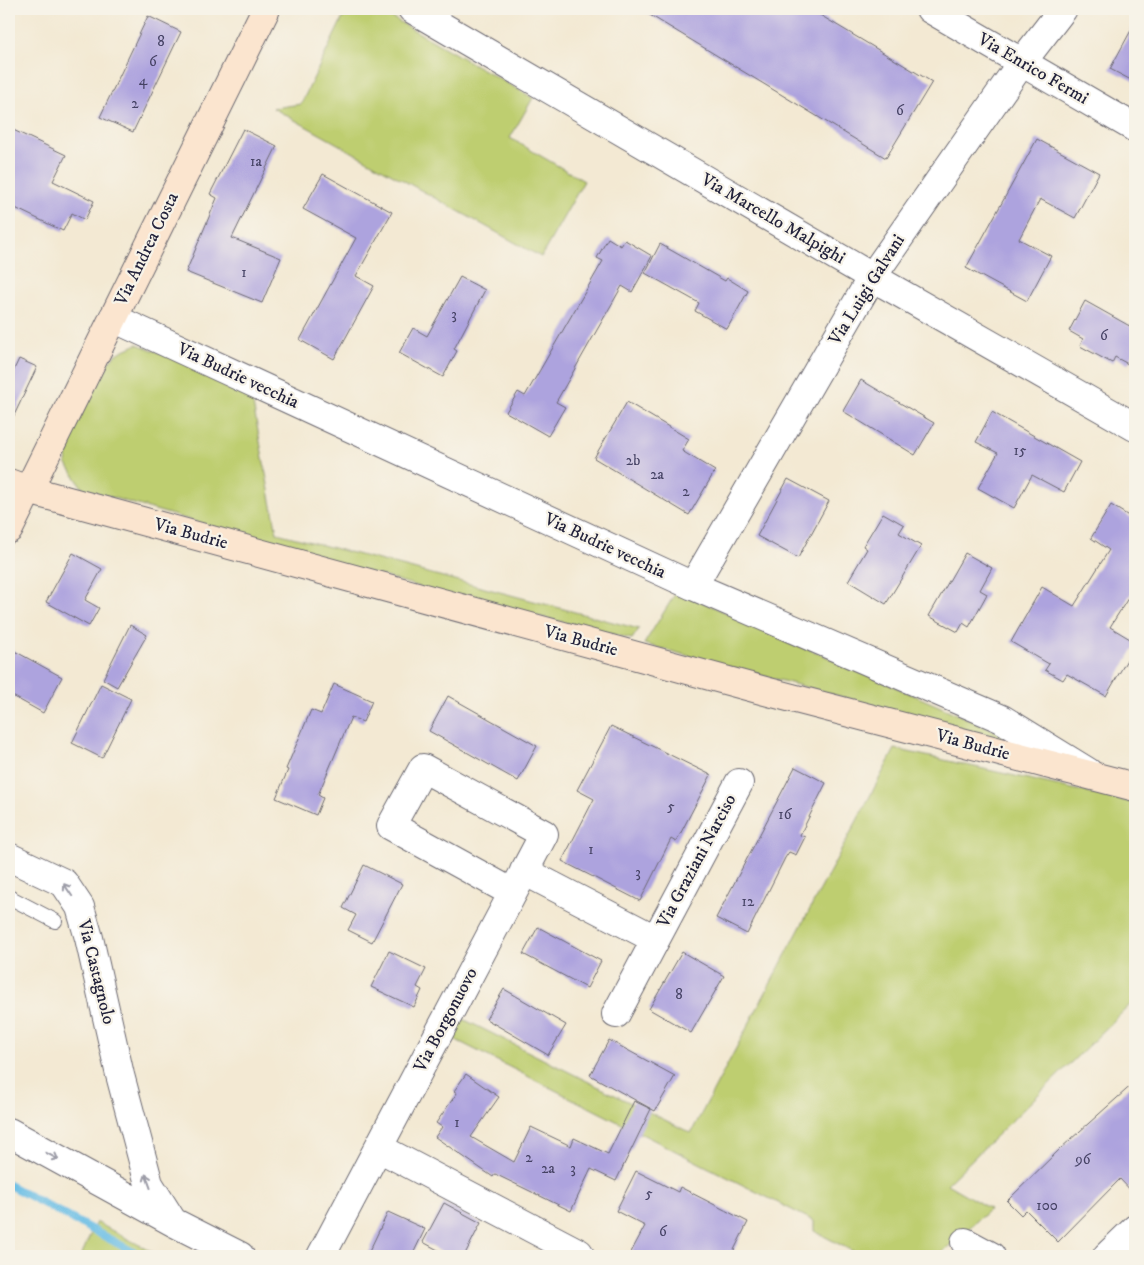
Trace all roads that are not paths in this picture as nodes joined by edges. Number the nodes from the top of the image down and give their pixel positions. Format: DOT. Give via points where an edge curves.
graph roads {
  1 [pos="266,9"];
  2 [pos="412,9"];
  3 [pos="930,9"];
  4 [pos="1063,9"];
  5 [pos="1022,62"];
  6 [pos="1135,128"];
  7 [pos="872,277"];
  8 [pos="113,318"];
  9 [pos="1135,427"];
  10 [pos="19,487"];
  11 [pos="9,530"];
  12 [pos="693,586"];
  13 [pos="1095,777"];
  14 [pos="739,783"];
  15 [pos="1135,787"];
  16 [pos="9,857"];
  17 [pos="518,882"];
  18 [pos="9,897"];
  19 [pos="55,921"];
  20 [pos="655,939"];
  21 [pos="616,1014"];
  22 [pos="132,1124"];
  23 [pos="9,1132"];
  24 [pos="378,1148"];
  25 [pos="86,1174"];
  26 [pos="173,1222"];
  27 [pos="1135,1229"];
  28 [pos="965,1242"];
  29 [pos="579,1253"];
  30 [pos="240,1256"];
  31 [pos="322,1256"];
  32 [pos="991,1256"];
  33 [pos="1108,1256"];
  1 -- 8 [label="main road, Via Andrea Costa"];
  2 -- 7 [label="street, Via Marcello Malpighi"];
  3 -- 5 [label="street, Via Enrico Fermi"];
  4 -- 5 [label="street, Via Luigi Galvani"];
  5 -- 6 [label="street, Via Enrico Fermi"];
  5 -- 7 [label="street, Via Luigi Galvani"];
  7 -- 9 [label="street, Via Marcello Malpighi"];
  7 -- 12 [label="street, Via Luigi Galvani"];
  8 -- 10 [label="main road, Via Andrea Costa"];
  8 -- 12 [label="street, Via Budrie vecchia"];
  10 -- 11 [label="main road, Via Andrea Costa"];
  10 -- 13 [label="main road, Via Budrie" via="765,691"];
  12 -- 13 [label="street, Via Budrie vecchia" via="1002,719"];
  13 -- 15 [label="main road, Via Budrie"];
  14 -- 20 [label="street, Via Graziani Narciso"];
  22 -- 16 [label="street, Via Castagnolo, one-way" via="80,907 64,884"];
  17 -- 17 [label="street, Via Graziani Narciso" via="544,834 423,768 391,826"];
  17 -- 20 [label="street, Via Graziani Narciso"];
  17 -- 24 [label="street, Via Borgonuovo"];
  18 -- 19 [label="lane"];
  20 -- 21 [label="street, Via Graziani Narciso"];
  22 -- 25 [label="street, Via Castagnolo" via="129,1159 122,1170 112,1176"];
  26 -- 22 [label="street, Via Castagnolo, one-way" via="149,1184"];
  23 -- 25 [label="street, Via Castagnolo, one-way"];
  24 -- 29 [label="street"];
  24 -- 31 [label="street, Via Borgonuovo"];
  25 -- 26 [label="street, Via Castagnolo"];
  26 -- 30 [label="street, Via Castagnolo"];
  27 -- 33 [label="street"];
  28 -- 32 [label="street"];
}
